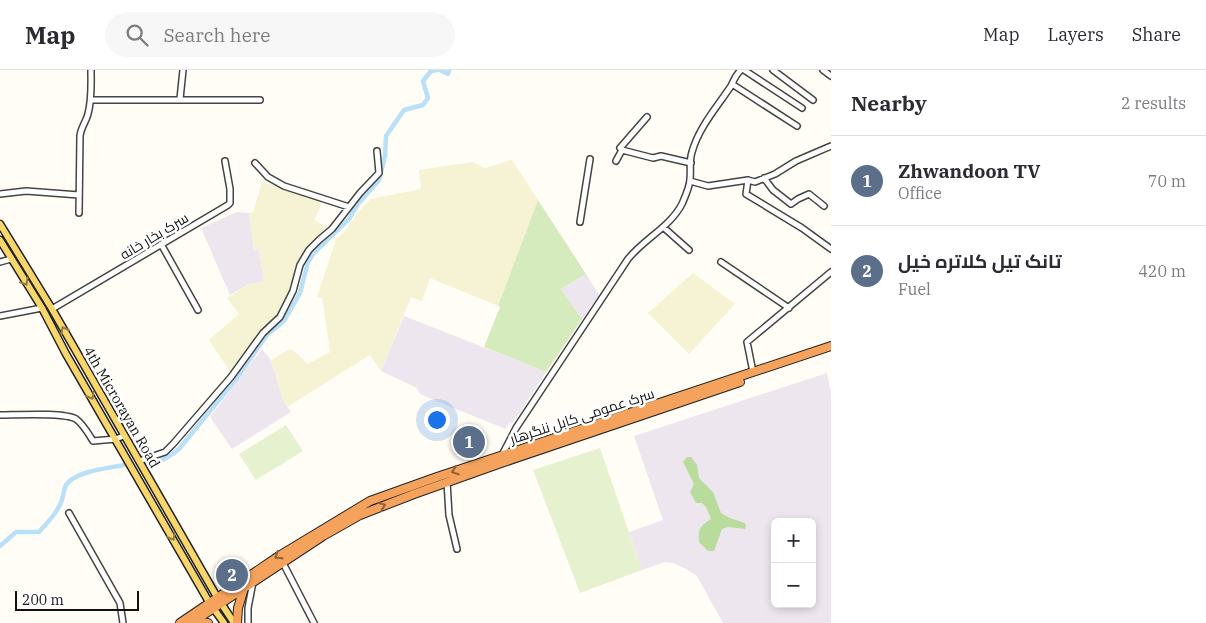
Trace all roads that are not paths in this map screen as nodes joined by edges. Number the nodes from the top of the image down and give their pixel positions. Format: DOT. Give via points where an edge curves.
graph roads {
  1 [pos="91,70"];
  2 [pos="183,70"];
  3 [pos="773,70"];
  4 [pos="823,70"];
  5 [pos="739,71"];
  6 [pos="831,76"];
  7 [pos="732,84"];
  8 [pos="180,99"];
  9 [pos="91,100"];
  10 [pos="260,100"];
  11 [pos="813,100"];
  12 [pos="802,108"];
  13 [pos="647,117"];
  14 [pos="797,126"];
  15 [pos="831,146"];
  16 [pos="622,150"];
  17 [pos="377,151"];
  18 [pos="590,159"];
  19 [pos="225,161"];
  20 [pos="616,161"];
  21 [pos="255,162"];
  22 [pos="691,163"];
  23 [pos="764,178"];
  24 [pos="748,180"];
  25 [pos="690,181"];
  26 [pos="0,194"];
  27 [pos="79,195"];
  28 [pos="349,206"];
  29 [pos="824,206"];
  30 [pos="79,213"];
  31 [pos="580,222"];
  32 [pos="0,224"];
  33 [pos="663,226"];
  34 [pos="0,240"];
  35 [pos="160,244"];
  36 [pos="831,249"];
  37 [pos="689,250"];
  38 [pos="11,259"];
  39 [pos="0,262"];
  40 [pos="721,262"];
  41 [pos="831,272"];
  42 [pos="42,308"];
  43 [pos="790,308"];
  44 [pos="52,309"];
  45 [pos="198,310"];
  46 [pos="0,316"];
  47 [pos="831,346"];
  48 [pos="831,351"];
  49 [pos="753,372"];
  50 [pos="0,415"];
  51 [pos="123,436"];
  52 [pos="116,439"];
  53 [pos="501,459"];
  54 [pos="139,462"];
  55 [pos="447,482"];
  56 [pos="70,512"];
  57 [pos="457,550"];
  58 [pos="283,563"];
  59 [pos="253,582"];
  60 [pos="244,588"];
  61 [pos="215,602"];
  62 [pos="193,622"];
  63 [pos="123,623"];
  64 [pos="180,623"];
  65 [pos="208,623"];
  66 [pos="224,623"];
  67 [pos="236,623"];
  68 [pos="248,623"];
  69 [pos="314,623"];
  1 -- 9 [label="street"];
  2 -- 8 [label="street"];
  3 -- 11 [label="street"];
  4 -- 6 [label="street"];
  5 -- 7 [label="street"];
  5 -- 12 [label="street"];
  7 -- 14 [label="street"];
  7 -- 22 [label="street" via="706,121 692,152"];
  8 -- 9 [label="street"];
  8 -- 10 [label="street"];
  9 -- 27 [label="street" via="81,126"];
  13 -- 16 [label="street" via="620,148"];
  15 -- 23 [label="street"];
  16 -- 20 [label="street"];
  16 -- 22 [label="street"];
  17 -- 28 [label="street" via="378,173"];
  18 -- 31 [label="street"];
  19 -- 35 [label="street, سرک بخار خانه" via="230,204"];
  21 -- 28 [label="street" via="268,178 284,186"];
  22 -- 25 [label="street"];
  23 -- 24 [label="street" via="755,182"];
  23 -- 29 [label="street" via="791,204 809,194"];
  24 -- 25 [label="street" via="708,186"];
  24 -- 36 [label="street" via="746,194"];
  25 -- 33 [label="street" via="682,204"];
  26 -- 27 [label="street" via="26,191"];
  27 -- 30 [label="street"];
  28 -- 54 [label="street" via="300,265 293,292 280,317 263,332 230,377 165,452"];
  32 -- 44 [label="main road, 4th Microrayan Road"];
  33 -- 37 [label="street"];
  33 -- 53 [label="street" via="634,252 604,294 516,428"];
  34 -- 38 [label="main road, 4th Microrayan Road"];
  35 -- 44 [label="street, سرک بخار خانه"];
  35 -- 45 [label="street"];
  38 -- 39 [label="street"];
  38 -- 42 [label="main road, 4th Microrayan Road, one-way"];
  40 -- 43 [label="street"];
  41 -- 43 [label="street"];
  42 -- 46 [label="street"];
  42 -- 52 [label="main road, 4th Microrayan Road, one-way"];
  43 -- 49 [label="street" via="748,342"];
  51 -- 44 [label="main road, 4th Microrayan Road, one-way"];
  47 -- 49 [label="highway, سرک عمومی کابل ننگرهار"];
  48 -- 53 [label="highway, سرک عمومی کابل ننگرهار" via="528,454"];
  49 -- 53 [label="highway, سرک عمومی کابل ننگرهار"];
  50 -- 52 [label="street" via="74,418 93,441"];
  51 -- 52 [label="street"];
  51 -- 54 [label="main road, 4th Microrayan Road"];
  52 -- 61 [label="main road, 4th Microrayan Road, one-way"];
  53 -- 55 [label="highway" via="493,467"];
  53 -- 61 [label="highway, سرک عمومی کابل ننگرهار, one-way" via="420,482 370,501 329,524"];
  54 -- 61 [label="main road, 4th Microrayan Road"];
  55 -- 57 [label="street"];
  58 -- 55 [label="highway, one-way" via="360,515"];
  56 -- 63 [label="street" via="120,603"];
  58 -- 59 [label="highway"];
  58 -- 69 [label="street"];
  59 -- 60 [label="highway"];
  59 -- 68 [label="street"];
  60 -- 61 [label="highway"];
  60 -- 67 [label="highway"];
  61 -- 62 [label="highway"];
  61 -- 64 [label="highway"];
  61 -- 66 [label="main road"];
  61 -- 67 [label="main road"];
  62 -- 65 [label="highway"];
}
